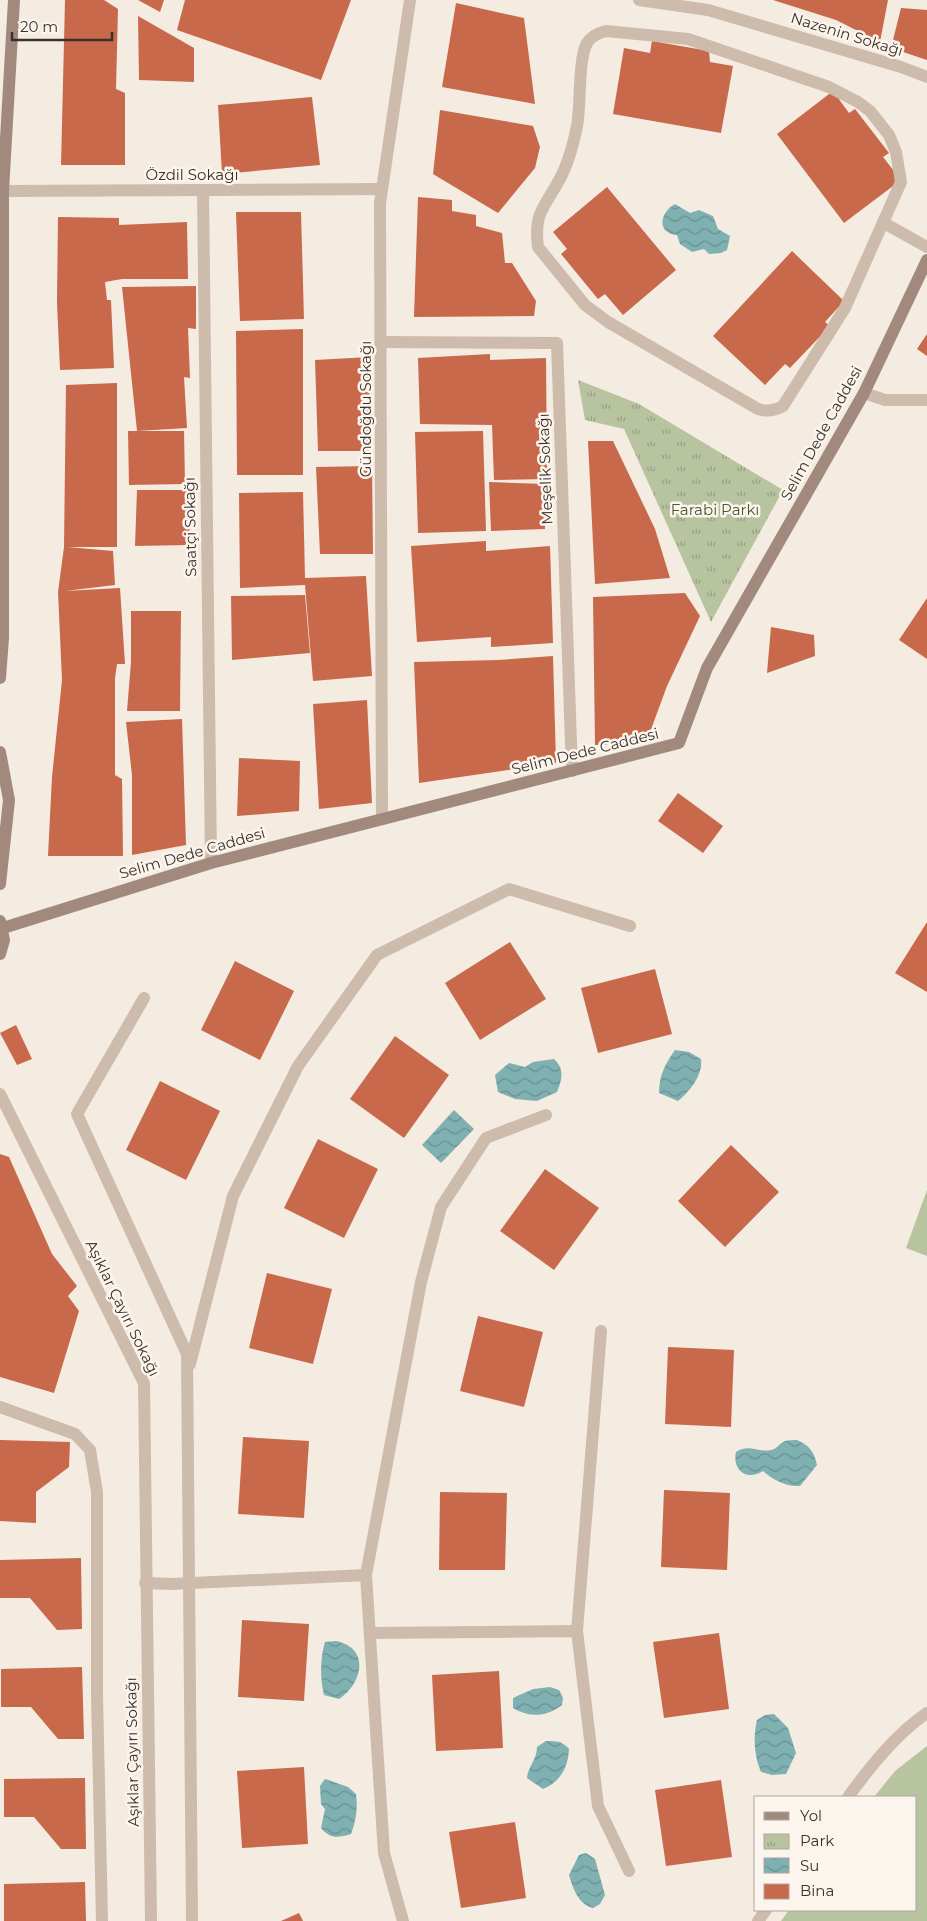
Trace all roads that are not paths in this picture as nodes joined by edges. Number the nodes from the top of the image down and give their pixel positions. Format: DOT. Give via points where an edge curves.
graph roads {
  1 [pos="14,0"];
  2 [pos="410,0"];
  3 [pos="639,0"];
  4 [pos="708,5"];
  5 [pos="927,77"];
  6 [pos="382,189"];
  7 [pos="202,190"];
  8 [pos="3,191"];
  9 [pos="884,224"];
  10 [pos="927,247"];
  11 [pos="927,260"];
  12 [pos="381,342"];
  13 [pos="864,393"];
  14 [pos="927,400"];
  15 [pos="0,678"];
  16 [pos="0,752"];
  17 [pos="572,771"];
  18 [pos="382,819"];
  19 [pos="211,862"];
  20 [pos="0,884"];
  21 [pos="1,925"];
  22 [pos="630,926"];
  23 [pos="0,954"];
  24 [pos="144,998"];
  25 [pos="0,1094"];
  26 [pos="546,1115"];
  27 [pos="601,1331"];
  28 [pos="187,1376"];
  29 [pos="0,1407"];
  30 [pos="366,1575"];
  31 [pos="145,1583"];
  32 [pos="189,1584"];
  33 [pos="577,1631"];
  34 [pos="370,1633"];
  35 [pos="927,1713"];
  36 [pos="849,1796"];
  37 [pos="629,1871"];
  38 [pos="102,1921"];
  39 [pos="151,1921"];
  40 [pos="192,1921"];
  41 [pos="403,1921"];
  1 -- 8 [label="street"];
  2 -- 6 [label="street, Gündoğdu Sokağı"];
  3 -- 4 [label="street, Nazenin Sokağı"];
  4 -- 5 [label="street, Nazenin Sokağı"];
  6 -- 7 [label="street, Özdil Sokağı"];
  6 -- 12 [label="street, Gündoğdu Sokağı"];
  7 -- 8 [label="street, Özdil Sokağı"];
  7 -- 19 [label="street, Saatçi Sokağı"];
  8 -- 15 [label="street" via="3,638"];
  9 -- 9 [label="street" via="845,308 783,406 778,409 758,409 608,322 585,305 568,285 538,247 537,236 542,205 557,184 574,142 584,48 593,36 606,31 688,39 829,87 858,102 880,122 896,152 901,182"];
  9 -- 10 [label="street"];
  11 -- 13 [label="street, Selim Dede Caddesi"];
  12 -- 17 [label="street, Meşelik Sokağı" via="557,343"];
  12 -- 18 [label="street, Gündoğdu Sokağı"];
  13 -- 14 [label="street" via="885,400"];
  13 -- 17 [label="street, Selim Dede Caddesi" via="707,668 679,744"];
  16 -- 20 [label="street" via="9,800"];
  17 -- 18 [label="street, Selim Dede Caddesi"];
  18 -- 19 [label="street, Selim Dede Caddesi"];
  19 -- 21 [label="street, Selim Dede Caddesi"];
  21 -- 23 [label="street" via="4,940"];
  22 -- 28 [label="street" via="509,889 377,955 298,1066 233,1196"];
  24 -- 28 [label="street" via="77,1114 187,1354"];
  25 -- 31 [label="street, Aşıklar Çayırı Sokağı" via="144,1383"];
  26 -- 30 [label="street" via="486,1138 441,1207 421,1282"];
  27 -- 33 [label="street"];
  28 -- 32 [label="street"];
  29 -- 38 [label="street" via="75,1434 90,1450 97,1492"];
  30 -- 32 [label="street"];
  30 -- 34 [label="street"];
  31 -- 32 [label="street"];
  31 -- 39 [label="street, Aşıklar Çayırı Sokağı"];
  32 -- 40 [label="street"];
  33 -- 34 [label="street"];
  33 -- 37 [label="street" via="598,1806"];
  34 -- 41 [label="street" via="384,1853"];
  35 -- 36 [label="street" via="914,1722"];
}
